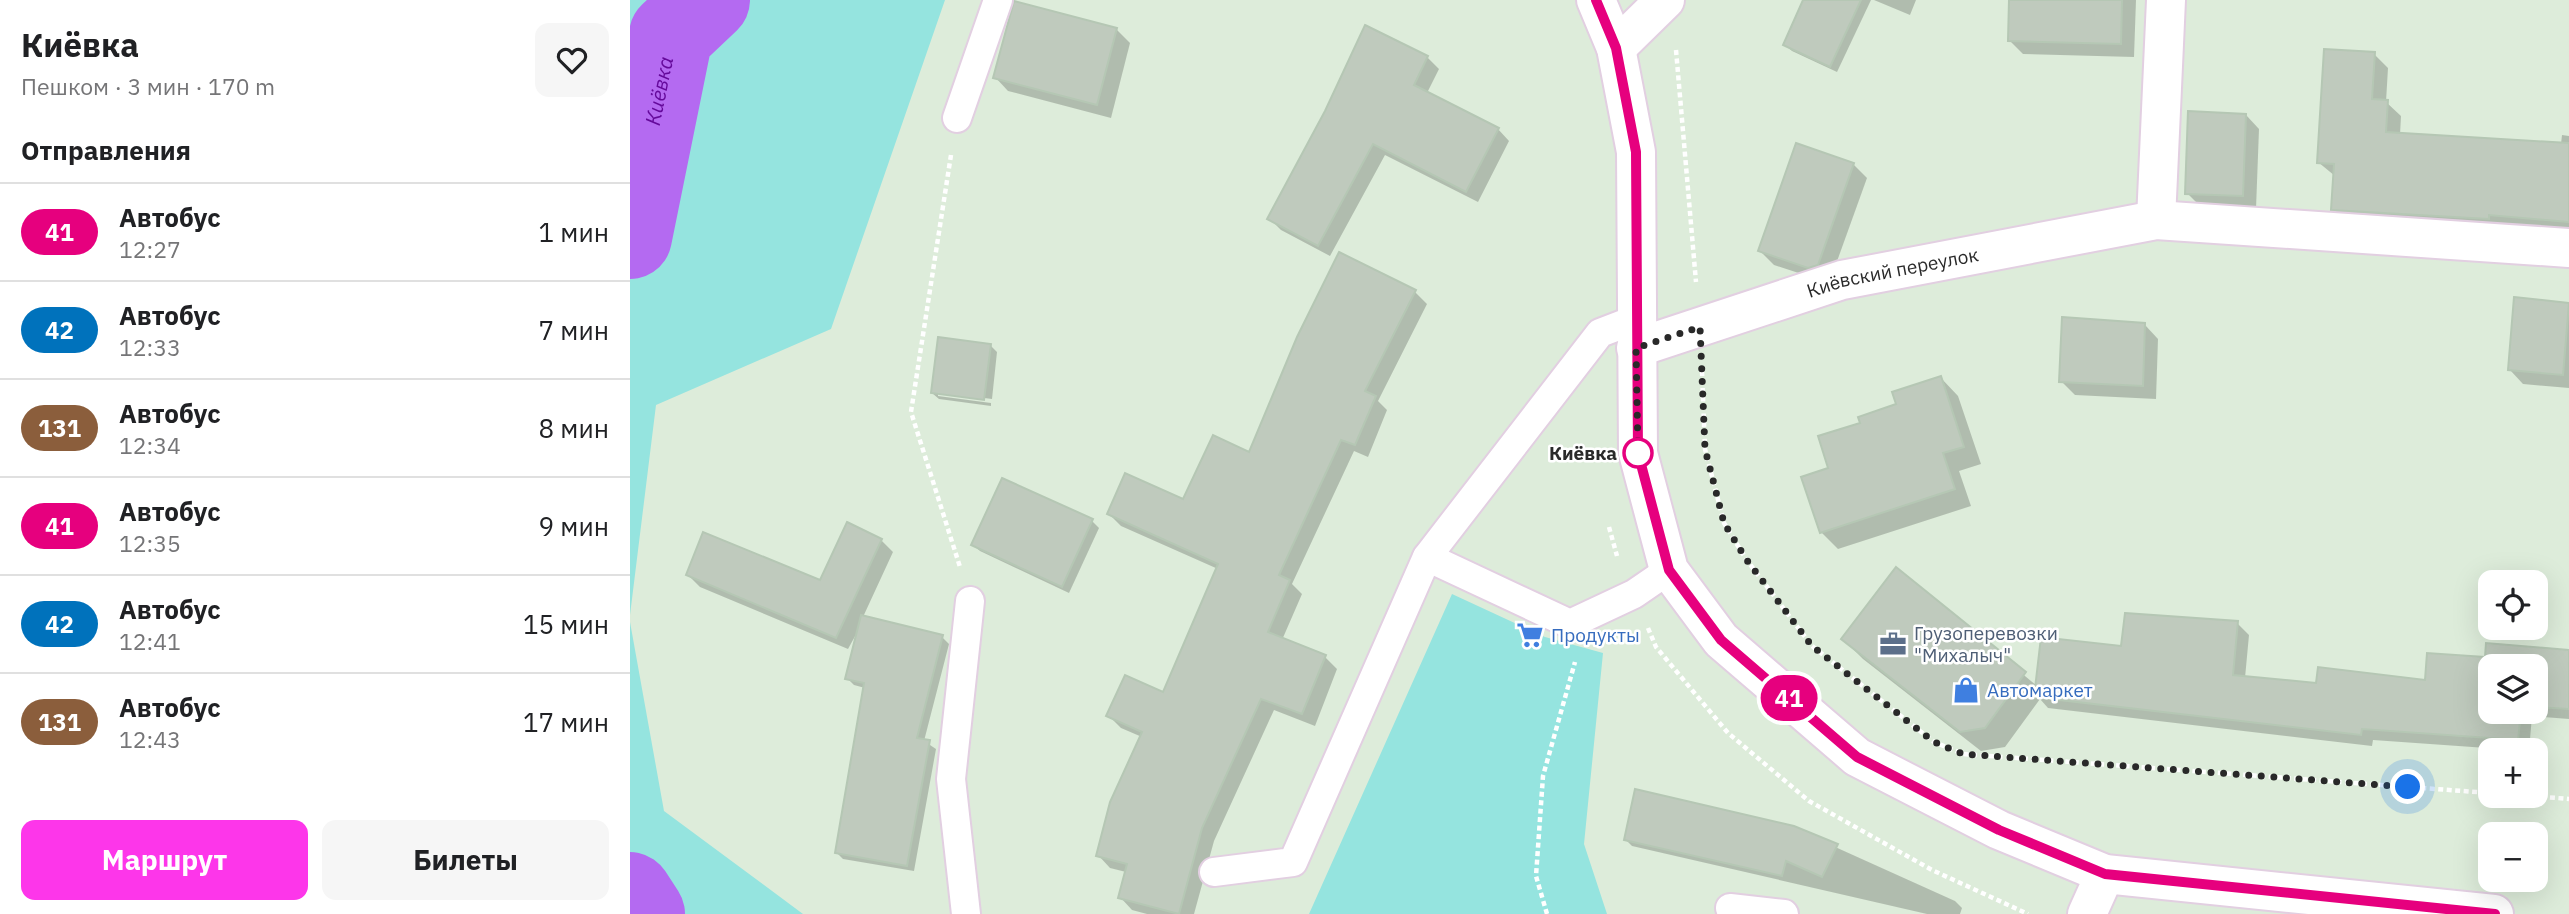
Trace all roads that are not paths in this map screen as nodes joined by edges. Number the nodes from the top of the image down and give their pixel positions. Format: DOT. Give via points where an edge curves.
graph roads {
  1 [pos="998,0"];
  2 [pos="1596,0"];
  3 [pos="1665,0"];
  4 [pos="2166,0"];
  5 [pos="1616,48"];
  6 [pos="957,118"];
  7 [pos="2156,220"];
  8 [pos="2569,248"];
  9 [pos="1637,333"];
  10 [pos="1427,556"];
  11 [pos="1669,570"];
  12 [pos="970,601"];
  13 [pos="1214,872"];
  14 [pos="2105,874"];
  15 [pos="1730,908"];
  16 [pos="966,914"];
  17 [pos="1784,914"];
  18 [pos="2087,914"];
  19 [pos="2494,914"];
  1 -- 6 [label="lane"];
  2 -- 5 [label="main road"];
  3 -- 5 [label="main road"];
  4 -- 7 [label="main road"];
  5 -- 9 [label="main road" via="1636,152"];
  7 -- 8 [label="main road, Киёвский переулок"];
  7 -- 9 [label="main road, Киёвский переулок" via="1842,280 1700,327"];
  9 -- 10 [label="lane" via="1600,333"];
  9 -- 11 [label="main road" via="1638,453"];
  10 -- 11 [label="lane" via="1570,624 1634,594"];
  10 -- 13 [label="lane" via="1293,862"];
  11 -- 14 [label="main road" via="1721,640 1857,757 1999,830"];
  12 -- 16 [label="lane" via="951,779"];
  14 -- 18 [label="main road"];
  14 -- 19 [label="main road"];
  15 -- 17 [label="lane"];
}
